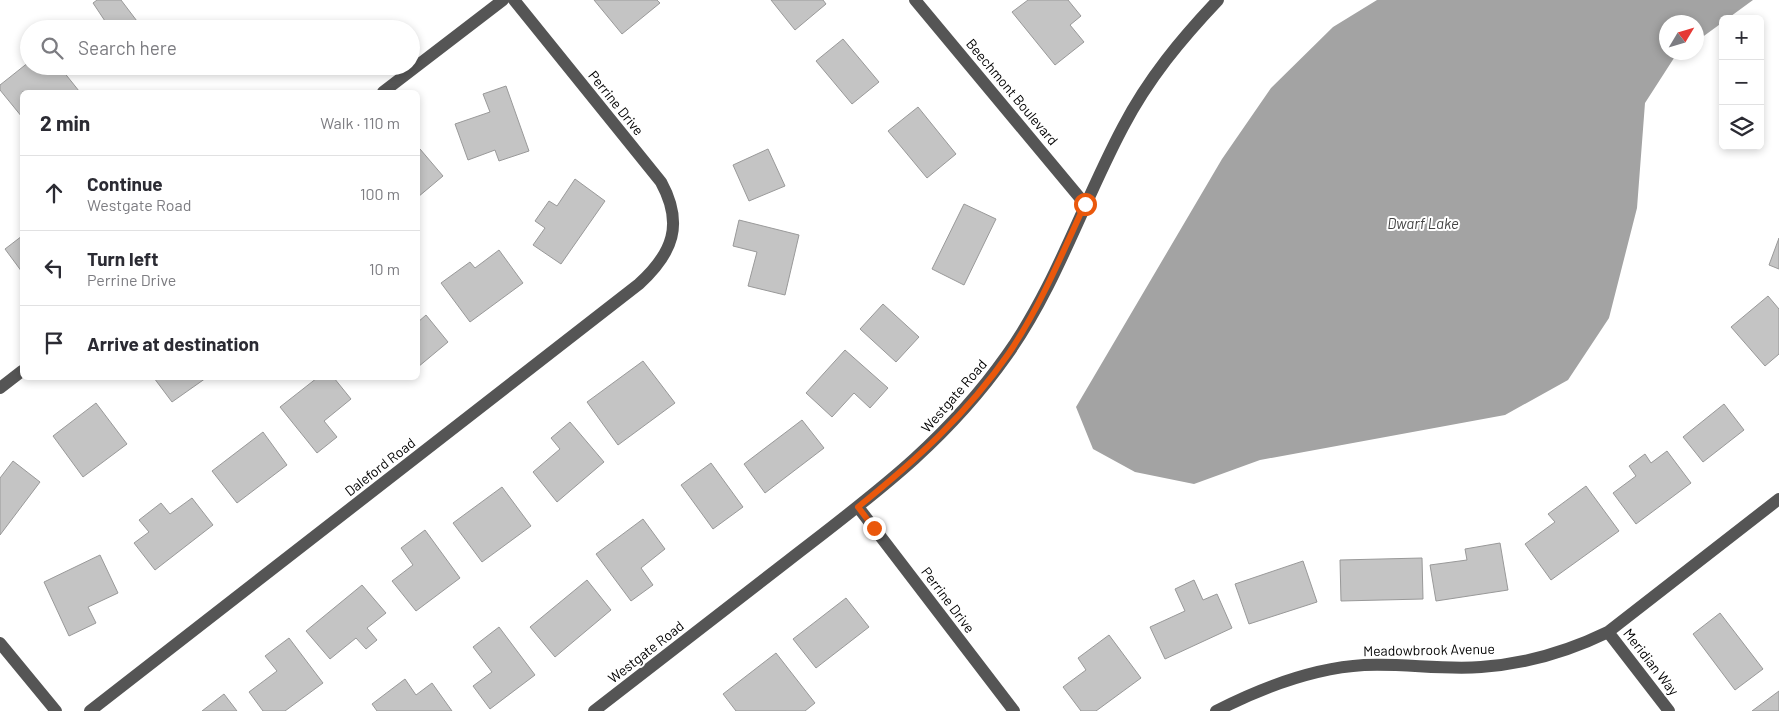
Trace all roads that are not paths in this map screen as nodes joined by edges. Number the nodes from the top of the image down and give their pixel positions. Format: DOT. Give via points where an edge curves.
graph roads {
  1 [pos="503,0"];
  2 [pos="514,0"];
  3 [pos="915,0"];
  4 [pos="1218,0"];
  5 [pos="420,64"];
  6 [pos="405,75"];
  7 [pos="386,90"];
  8 [pos="1085,204"];
  9 [pos="673,234"];
  10 [pos="20,373"];
  11 [pos="0,388"];
  12 [pos="1779,498"];
  13 [pos="858,507"];
  14 [pos="1608,632"];
  15 [pos="0,643"];
  16 [pos="56,711"];
  17 [pos="90,711"];
  18 [pos="594,711"];
  19 [pos="1014,711"];
  20 [pos="1216,711"];
  21 [pos="1669,711"];
  1 -- 5 [label="street"];
  2 -- 9 [label="street, Perrine Drive" via="661,182 672,207"];
  3 -- 8 [label="street, Beechmont Boulevard"];
  4 -- 8 [label="street, Westgate Road" via="1191,27 1154,75 1123,127"];
  6 -- 7 [label="street"];
  8 -- 13 [label="street, Westgate Road" via="1038,303 988,381 926,450"];
  9 -- 17 [label="street, Daleford Road" via="664,257 639,284"];
  10 -- 11 [label="street"];
  12 -- 14 [label="street, Meadowbrook Avenue"];
  13 -- 18 [label="street, Westgate Road"];
  13 -- 19 [label="street, Perrine Drive"];
  14 -- 20 [label="street, Meadowbrook Avenue" via="1548,656 1497,665 1362,665 1319,672 1279,684"];
  14 -- 21 [label="street, Meridian Way"];
  15 -- 16 [label="street"];
}
